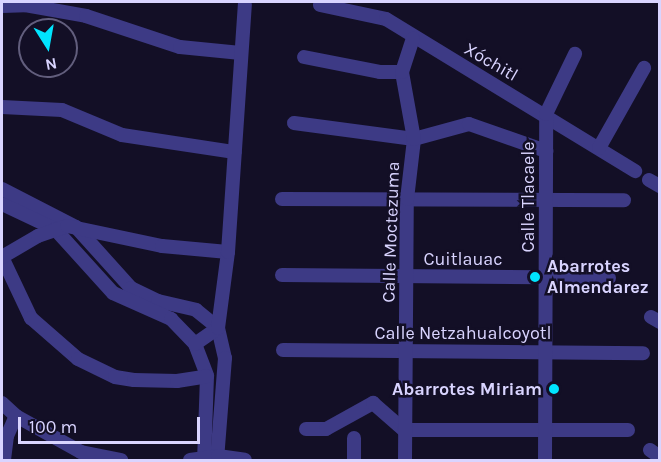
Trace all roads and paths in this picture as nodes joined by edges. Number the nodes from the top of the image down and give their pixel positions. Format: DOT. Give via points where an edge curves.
graph roads {
  1 [pos="244,5"];
  2 [pos="320,5"];
  3 [pos="2,6"];
  4 [pos="413,39"];
  5 [pos="242,53"];
  6 [pos="575,54"];
  7 [pos="304,57"];
  8 [pos="644,68"];
  9 [pos="402,72"];
  10 [pos="2,107"];
  11 [pos="546,114"];
  12 [pos="294,123"];
  13 [pos="414,139"];
  14 [pos="599,148"];
  15 [pos="546,151"];
  16 [pos="235,152"];
  17 [pos="635,171"];
  18 [pos="2,189"];
  19 [pos="282,199"];
  20 [pos="408,199"];
  21 [pos="546,200"];
  22 [pos="624,200"];
  23 [pos="2,204"];
  24 [pos="76,227"];
  25 [pos="55,229"];
  26 [pos="228,252"];
  27 [pos="2,257"];
  28 [pos="282,275"];
  29 [pos="407,276"];
  30 [pos="546,277"];
  31 [pos="609,278"];
  32 [pos="218,328"];
  33 [pos="195,344"];
  34 [pos="283,350"];
  35 [pos="406,351"];
  36 [pos="545,352"];
  37 [pos="643,353"];
  38 [pos="207,376"];
  39 [pos="2,403"];
  40 [pos="16,416"];
  41 [pos="306,429"];
  42 [pos="404,430"];
  43 [pos="545,430"];
  44 [pos="628,430"];
  45 [pos="354,438"];
  46 [pos="81,456"];
  47 [pos="206,459"];
  48 [pos="4,460"];
  49 [pos="121,460"];
  50 [pos="245,460"];
  51 [pos="354,460"];
  52 [pos="405,460"];
  53 [pos="545,460"];
  1 -- 5 [label="street"];
  2 -- 4 [label="street, Xóchitl" via="386,19"];
  3 -- 5 [label="street" via="25,5 86,16 180,47"];
  4 -- 9 [label="street, Calle Moctezuma"];
  4 -- 11 [label="street, Xóchitl"];
  5 -- 16 [label="street"];
  6 -- 11 [label="street"];
  7 -- 9 [label="street" via="380,72"];
  8 -- 14 [label="street"];
  9 -- 13 [label="street, Calle Moctezuma"];
  10 -- 16 [label="street" via="62,110 122,135"];
  11 -- 14 [label="street, Xóchitl"];
  11 -- 15 [label="street, Calle Tlacaele"];
  12 -- 13 [label="street"];
  13 -- 15 [label="street" via="469,124"];
  13 -- 20 [label="street, Calle Moctezuma"];
  14 -- 17 [label="street, Xóchitl"];
  15 -- 21 [label="street, Calle Tlacaele"];
  16 -- 26 [label="street"];
  18 -- 24 [label="street"];
  19 -- 20 [label="street"];
  20 -- 21 [label="street"];
  20 -- 29 [label="street, Calle Moctezuma"];
  21 -- 22 [label="street"];
  21 -- 30 [label="street, Calle Tlacaele"];
  23 -- 25 [label="street"];
  24 -- 25 [label="street"];
  24 -- 26 [label="street" via="162,246"];
  24 -- 32 [label="street" via="131,288 158,301 196,310"];
  25 -- 27 [label="street"];
  25 -- 33 [label="street" via="113,292 171,319"];
  26 -- 32 [label="street"];
  27 -- 38 [label="street" via="31,318 78,359 115,377 134,380 177,381"];
  28 -- 29 [label="street, Cuitlauac"];
  29 -- 30 [label="street, Cuitlauac"];
  29 -- 35 [label="street, Calle Moctezuma"];
  30 -- 31 [label="street, Cuitlauac"];
  30 -- 36 [label="street, Calle Tlacaele"];
  32 -- 33 [label="street"];
  32 -- 47 [label="street" via="225,358"];
  33 -- 38 [label="street"];
  34 -- 35 [label="street, Calle Netzahualcoyotl"];
  35 -- 36 [label="street, Calle Netzahualcoyotl"];
  35 -- 42 [label="street, Calle Moctezuma"];
  36 -- 37 [label="street, Calle Netzahualcoyotl"];
  36 -- 43 [label="street, Calle Tlacaele"];
  38 -- 47 [label="street"];
  39 -- 40 [label="street"];
  40 -- 46 [label="street"];
  40 -- 48 [label="street" via="7,436"];
  41 -- 42 [label="street" via="335,425 372,403"];
  42 -- 43 [label="street"];
  42 -- 52 [label="street, Calle Moctezuma"];
  43 -- 44 [label="street"];
  43 -- 53 [label="street, Calle Tlacaele"];
  45 -- 51 [label="street"];
  46 -- 49 [label="street"];
  47 -- 50 [label="street"];
}
